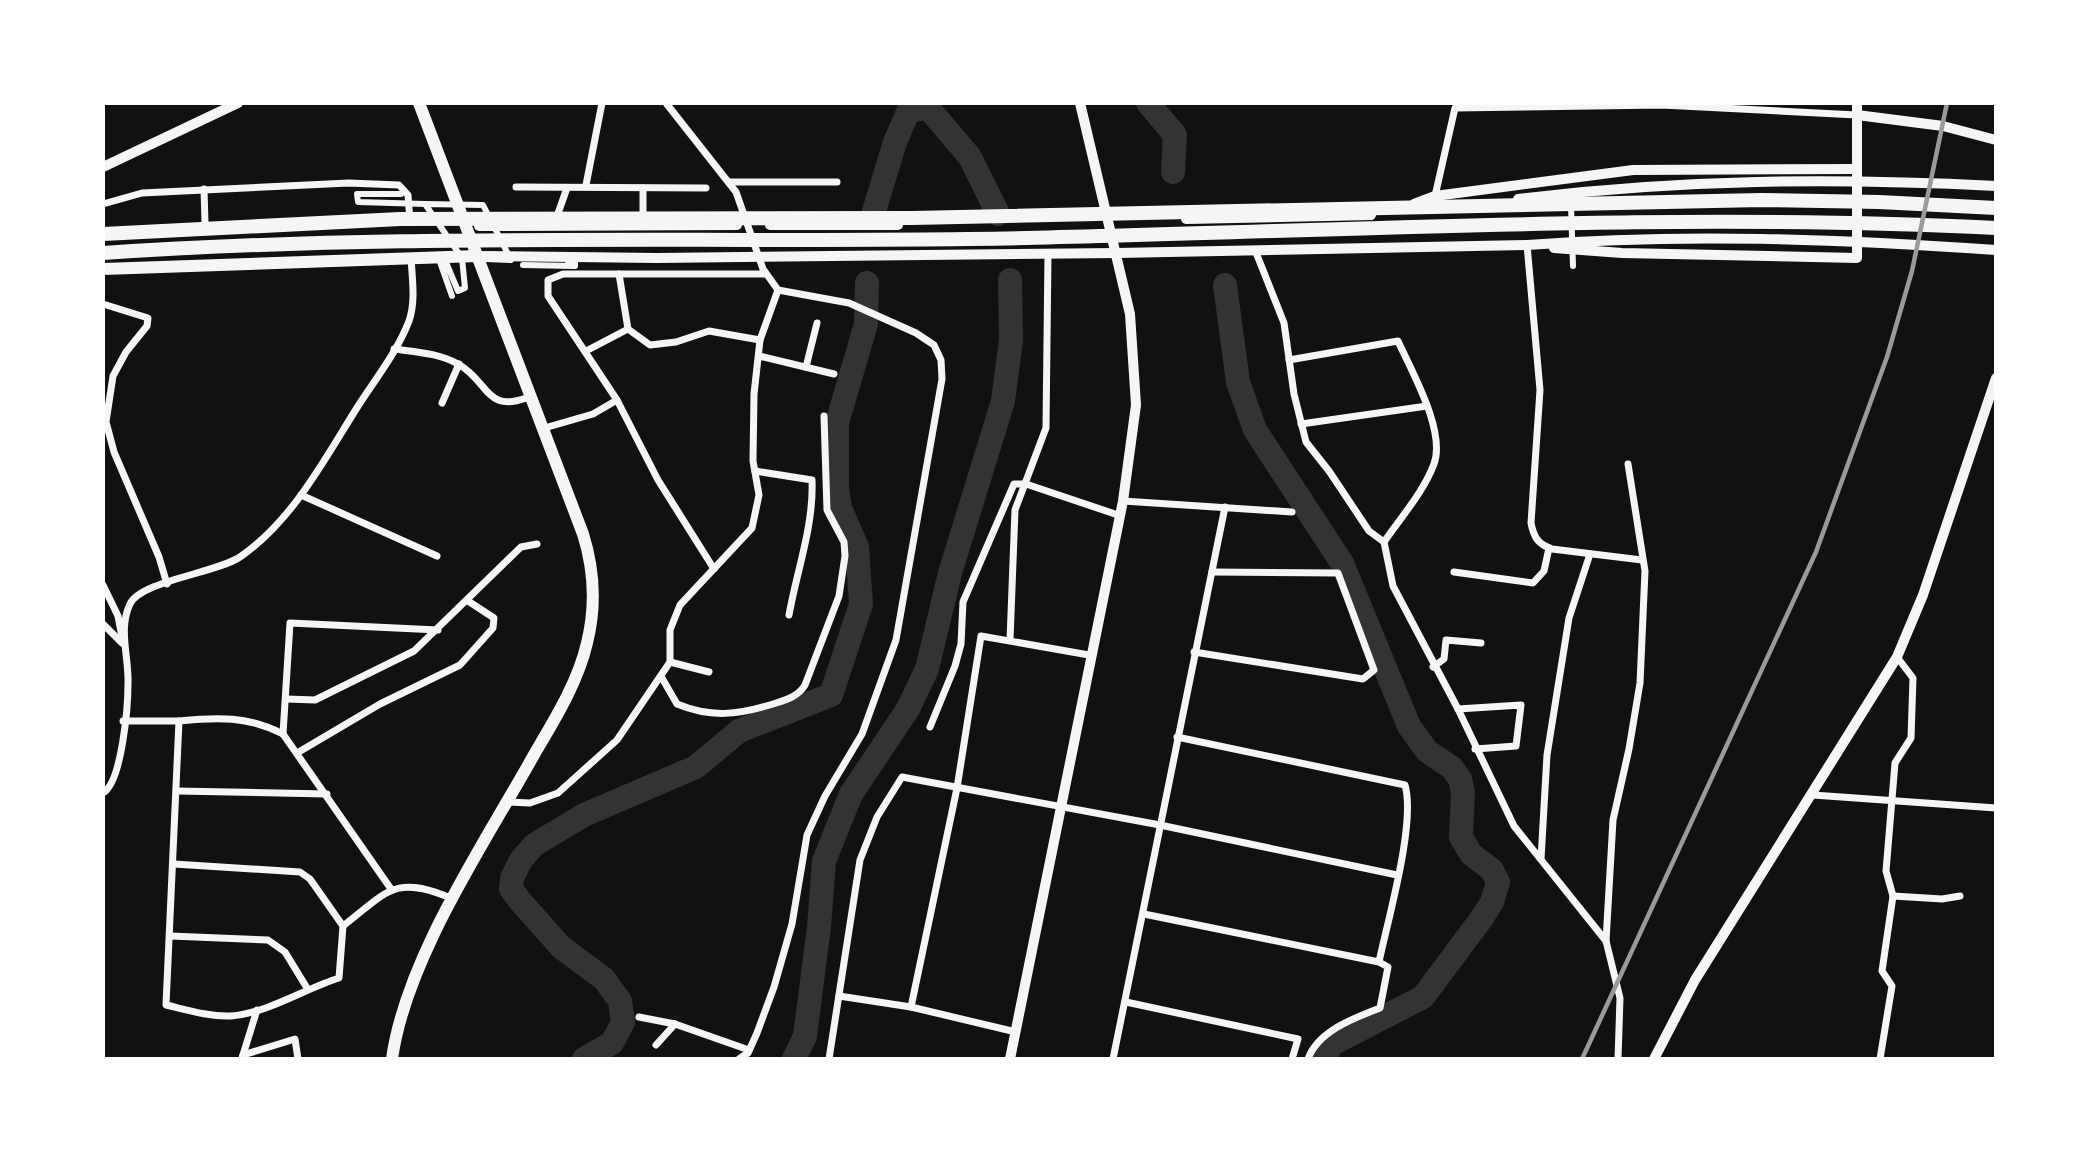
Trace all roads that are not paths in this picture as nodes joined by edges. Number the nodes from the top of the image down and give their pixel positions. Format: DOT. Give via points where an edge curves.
graph roads {
  1 [pos="238,103"];
  2 [pos="419,103"];
  3 [pos="602,103"];
  4 [pos="666,103"];
  5 [pos="1080,103"];
  6 [pos="1857,109"];
  7 [pos="1996,139"];
  8 [pos="103,167"];
  9 [pos="1855,169"];
  10 [pos="1569,172"];
  11 [pos="837,181"];
  12 [pos="729,182"];
  13 [pos="586,185"];
  14 [pos="1996,186"];
  15 [pos="516,187"];
  16 [pos="567,188"];
  17 [pos="643,188"];
  18 [pos="706,188"];
  19 [pos="204,189"];
  20 [pos="401,194"];
  21 [pos="1435,196"];
  22 [pos="1761,200"];
  23 [pos="1996,200"];
  24 [pos="103,204"];
  25 [pos="425,204"];
  26 [pos="1996,208"];
  27 [pos="1387,214"];
  28 [pos="1108,220"];
  29 [pos="205,223"];
  30 [pos="411,225"];
  31 [pos="465,225"];
  32 [pos="749,225"];
  33 [pos="554,227"];
  34 [pos="643,227"];
  35 [pos="1996,228"];
  36 [pos="103,232"];
  37 [pos="1527,245"];
  38 [pos="1255,250"];
  39 [pos="1996,250"];
  40 [pos="103,253"];
  41 [pos="1116,253"];
  42 [pos="1048,254"];
  43 [pos="477,256"];
  44 [pos="411,257"];
  45 [pos="759,257"];
  46 [pos="461,258"];
  47 [pos="697,258"];
  48 [pos="511,260"];
  49 [pos="523,265"];
  50 [pos="1573,266"];
  51 [pos="103,269"];
  52 [pos="619,274"];
  53 [pos="766,274"];
  54 [pos="697,275"];
  55 [pos="778,290"];
  56 [pos="452,296"];
  57 [pos="103,304"];
  58 [pos="817,323"];
  59 [pos="628,329"];
  60 [pos="760,340"];
  61 [pos="394,349"];
  62 [pos="586,351"];
  63 [pos="759,356"];
  64 [pos="1289,360"];
  65 [pos="459,364"];
  66 [pos="806,367"];
  67 [pos="834,374"];
  68 [pos="1996,377"];
  69 [pos="529,397"];
  70 [pos="617,400"];
  71 [pos="442,403"];
  72 [pos="1427,406"];
  73 [pos="824,416"];
  74 [pos="1301,424"];
  75 [pos="541,429"];
  76 [pos="1628,464"];
  77 [pos="755,471"];
  78 [pos="1026,484"];
  79 [pos="301,495"];
  80 [pos="1123,501"];
  81 [pos="1225,507"];
  82 [pos="1292,512"];
  83 [pos="1118,515"];
  84 [pos="1384,542"];
  85 [pos="537,544"];
  86 [pos="1549,548"];
  87 [pos="1590,554"];
  88 [pos="437,556"];
  89 [pos="1642,560"];
  90 [pos="714,569"];
  91 [pos="1212,572"];
  92 [pos="1454,572"];
  93 [pos="167,584"];
  94 [pos="103,585"];
  95 [pos="468,601"];
  96 [pos="789,615"];
  97 [pos="103,624"];
  98 [pos="439,630"];
  99 [pos="1010,640"];
  100 [pos="1481,643"];
  101 [pos="124,645"];
  102 [pos="1195,652"];
  103 [pos="1089,655"];
  104 [pos="1897,657"];
  105 [pos="670,662"];
  106 [pos="1433,667"];
  107 [pos="709,672"];
  108 [pos="662,678"];
  109 [pos="287,699"];
  110 [pos="1458,709"];
  111 [pos="123,721"];
  112 [pos="179,721"];
  113 [pos="930,727"];
  114 [pos="283,734"];
  115 [pos="1177,737"];
  116 [pos="1475,749"];
  117 [pos="296,753"];
  118 [pos="957,788"];
  119 [pos="177,791"];
  120 [pos="103,793"];
  121 [pos="327,794"];
  122 [pos="1812,795"];
  123 [pos="1892,800"];
  124 [pos="508,803"];
  125 [pos="1060,807"];
  126 [pos="1996,808"];
  127 [pos="1160,825"];
  128 [pos="1541,859"];
  129 [pos="174,864"];
  130 [pos="1397,875"];
  131 [pos="391,889"];
  132 [pos="1893,896"];
  133 [pos="1960,897"];
  134 [pos="454,899"];
  135 [pos="1144,914"];
  136 [pos="344,926"];
  137 [pos="170,936"];
  138 [pos="1606,940"];
  139 [pos="1379,962"];
  140 [pos="307,988"];
  141 [pos="839,996"];
  142 [pos="1126,1002"];
  143 [pos="911,1007"];
  144 [pos="257,1010"];
  145 [pos="639,1017"];
  146 [pos="674,1024"];
  147 [pos="1016,1032"];
  148 [pos="656,1045"];
  149 [pos="749,1050"];
  150 [pos="242,1057"];
  151 [pos="298,1059"];
  152 [pos="392,1059"];
  153 [pos="739,1059"];
  154 [pos="829,1059"];
  155 [pos="1010,1059"];
  156 [pos="1112,1059"];
  157 [pos="1292,1059"];
  158 [pos="1308,1059"];
  159 [pos="1618,1059"];
  160 [pos="1654,1059"];
  161 [pos="1880,1059"];
  1 -- 8 [label="street"];
  2 -- 31 [label="main road"];
  3 -- 13 [label="street"];
  4 -- 12 [label="street"];
  5 -- 28 [label="street"];
  6 -- 7 [label="street"];
  6 -- 9 [label="street"];
  6 -- 21 [label="street" via="1662,105 1455,108"];
  9 -- 21 [label="street" via="1633,170"];
  9 -- 37 [label="street" via="1857,258 1622,253"];
  10 -- 50 [label="street"];
  11 -- 12 [label="street"];
  12 -- 32 [label="street"];
  13 -- 16 [label="street"];
  13 -- 17 [label="street"];
  14 -- 27 [label="street" via="1765,179 1659,184"];
  15 -- 16 [label="street"];
  16 -- 33 [label="street"];
  17 -- 18 [label="street"];
  17 -- 34 [label="street"];
  19 -- 24 [label="street" via="142,193"];
  19 -- 29 [label="street"];
  19 -- 30 [label="street" via="399,185 408,195"];
  20 -- 25 [label="street" via="357,194 358,202"];
  21 -- 27 [label="street"];
  22 -- 23 [label="highway" via="1877,196"];
  22 -- 26 [label="highway"];
  22 -- 36 [label="highway" via="926,218 400,219"];
  25 -- 46 [label="street"];
  25 -- 48 [label="street" via="483,205"];
  27 -- 28 [label="street"];
  28 -- 32 [label="street"];
  28 -- 41 [label="street"];
  29 -- 30 [label="main road"];
  29 -- 36 [label="main road"];
  30 -- 31 [label="main road"];
  31 -- 33 [label="street"];
  31 -- 43 [label="main road"];
  32 -- 34 [label="street"];
  32 -- 45 [label="street"];
  33 -- 34 [label="street"];
  35 -- 40 [label="highway" via="1839,220 1627,221 1023,238 336,243"];
  37 -- 38 [label="street"];
  37 -- 39 [label="street" via="1834,240"];
  37 -- 86 [label="street" via="1540,390 1531,523 1533,536"];
  38 -- 41 [label="street"];
  38 -- 64 [label="street" via="1284,323"];
  41 -- 42 [label="street"];
  41 -- 80 [label="street" via="1130,314 1136,405"];
  42 -- 45 [label="street"];
  42 -- 78 [label="street" via="1046,428"];
  43 -- 44 [label="main road"];
  43 -- 47 [label="street"];
  43 -- 69 [label="main road"];
  44 -- 51 [label="main road"];
  44 -- 61 [label="street" via="413,304"];
  45 -- 47 [label="street"];
  45 -- 53 [label="street"];
  46 -- 48 [label="street"];
  46 -- 56 [label="street" via="465,288 458,291 445,260 440,262"];
  47 -- 54 [label="street"];
  48 -- 49 [label="street" via="575,261 575,266"];
  52 -- 54 [label="street"];
  52 -- 59 [label="street"];
  52 -- 62 [label="street" via="563,274 545,285"];
  53 -- 54 [label="street"];
  53 -- 55 [label="street"];
  55 -- 60 [label="street"];
  55 -- 149 [label="street" via="849,303 885,318 934,345 942,379 896,640 862,734 807,835 786,946"];
  57 -- 93 [label="street" via="148,318 113,376 106,422"];
  58 -- 66 [label="street"];
  59 -- 60 [label="street" via="650,345 709,331"];
  59 -- 62 [label="street"];
  60 -- 63 [label="street"];
  61 -- 65 [label="street" via="434,354"];
  61 -- 79 [label="street"];
  62 -- 70 [label="street"];
  63 -- 66 [label="street"];
  63 -- 77 [label="street" via="754,394"];
  64 -- 72 [label="street" via="1398,341"];
  64 -- 74 [label="street"];
  65 -- 69 [label="street" via="499,402 510,405"];
  65 -- 71 [label="street"];
  66 -- 67 [label="street"];
  68 -- 104 [label="main road" via="1923,595"];
  69 -- 75 [label="main road"];
  70 -- 75 [label="street" via="593,414"];
  70 -- 90 [label="street" via="658,480"];
  72 -- 74 [label="street"];
  72 -- 84 [label="street" via="1437,442 1435,462"];
  73 -- 108 [label="street" via="827,510 844,542 845,556 839,596 805,685 800,693 783,700 739,715 719,715 677,705"];
  74 -- 84 [label="street" via="1306,442 1347,501 1369,531"];
  75 -- 124 [label="main road" via="589,555 591,623 587,646 562,706"];
  76 -- 89 [label="street"];
  77 -- 90 [label="street" via="759,495 752,528"];
  77 -- 96 [label="street" via="812,480 813,509"];
  78 -- 83 [label="street"];
  78 -- 99 [label="street" via="1015,510"];
  78 -- 113 [label="street" via="1014,484 963,602 956,666"];
  79 -- 88 [label="street"];
  79 -- 93 [label="street" via="240,557"];
  80 -- 81 [label="street"];
  80 -- 83 [label="street"];
  81 -- 82 [label="street"];
  81 -- 91 [label="street"];
  83 -- 103 [label="street"];
  84 -- 106 [label="street" via="1392,586"];
  85 -- 95 [label="street" via="521,547"];
  86 -- 87 [label="street"];
  86 -- 92 [label="street" via="1544,571 1534,583"];
  87 -- 89 [label="street"];
  87 -- 128 [label="street" via="1569,618 1547,755"];
  89 -- 138 [label="street" via="1640,683 1613,820"];
  90 -- 105 [label="street" via="673,617"];
  91 -- 102 [label="street"];
  91 -- 102 [label="street" via="1338,573 1374,670 1363,679"];
  93 -- 101 [label="street" via="135,597 129,606"];
  94 -- 101 [label="street" via="118,616"];
  95 -- 98 [label="street"];
  95 -- 117 [label="street" via="494,618 494,623 480,647 460,666 380,704"];
  97 -- 101 [label="street"];
  98 -- 109 [label="street" via="415,651 315,700"];
  98 -- 109 [label="street" via="290,623"];
  99 -- 103 [label="street"];
  99 -- 118 [label="street" via="981,636"];
  100 -- 106 [label="street" via="1446,640 1444,659"];
  101 -- 111 [label="street" via="128,682"];
  102 -- 115 [label="street"];
  103 -- 125 [label="street"];
  104 -- 122 [label="main road"];
  104 -- 123 [label="street" via="1913,678 1911,738 1895,763"];
  105 -- 107 [label="street"];
  105 -- 108 [label="street"];
  106 -- 110 [label="street"];
  108 -- 124 [label="street" via="617,740 558,793 530,803"];
  109 -- 114 [label="street"];
  110 -- 116 [label="street"];
  110 -- 116 [label="street" via="1521,705 1516,746"];
  111 -- 112 [label="street"];
  111 -- 120 [label="street" via="116,780"];
  112 -- 114 [label="street" via="227,716 262,723"];
  112 -- 119 [label="street"];
  114 -- 117 [label="street"];
  115 -- 127 [label="street"];
  115 -- 130 [label="street" via="1405,785 1410,801"];
  116 -- 128 [label="street" via="1514,826"];
  117 -- 121 [label="street"];
  118 -- 125 [label="street"];
  118 -- 141 [label="street" via="902,777 877,817 860,860"];
  118 -- 143 [label="street"];
  119 -- 121 [label="street"];
  119 -- 129 [label="street"];
  121 -- 131 [label="street"];
  122 -- 123 [label="street"];
  122 -- 160 [label="main road" via="1695,980"];
  123 -- 126 [label="street"];
  123 -- 132 [label="street" via="1886,871"];
  124 -- 134 [label="main road"];
  125 -- 127 [label="street"];
  125 -- 147 [label="street"];
  127 -- 130 [label="street"];
  127 -- 135 [label="street"];
  128 -- 138 [label="street"];
  129 -- 136 [label="street" via="300,872"];
  129 -- 137 [label="street"];
  130 -- 139 [label="street"];
  131 -- 134 [label="street" via="423,888"];
  131 -- 136 [label="street"];
  132 -- 133 [label="street"];
  132 -- 161 [label="street" via="1882,971 1892,986"];
  134 -- 152 [label="main road" via="408,993"];
  135 -- 139 [label="street"];
  135 -- 142 [label="street"];
  136 -- 140 [label="street" via="339,978"];
  137 -- 140 [label="street" via="268,940 285,952"];
  137 -- 144 [label="street" via="166,1005 232,1016"];
  138 -- 159 [label="street" via="1620,998"];
  139 -- 158 [label="street" via="1388,967 1380,1008 1332,1031 1312,1047"];
  140 -- 144 [label="street"];
  141 -- 143 [label="street"];
  141 -- 154 [label="street"];
  142 -- 156 [label="street"];
  142 -- 157 [label="street" via="1298,1039"];
  143 -- 147 [label="street"];
  144 -- 150 [label="street"];
  145 -- 146 [label="street"];
  146 -- 148 [label="street"];
  146 -- 149 [label="street"];
  147 -- 155 [label="street"];
  149 -- 153 [label="street"];
  150 -- 151 [label="street" via="295,1039"];
}
